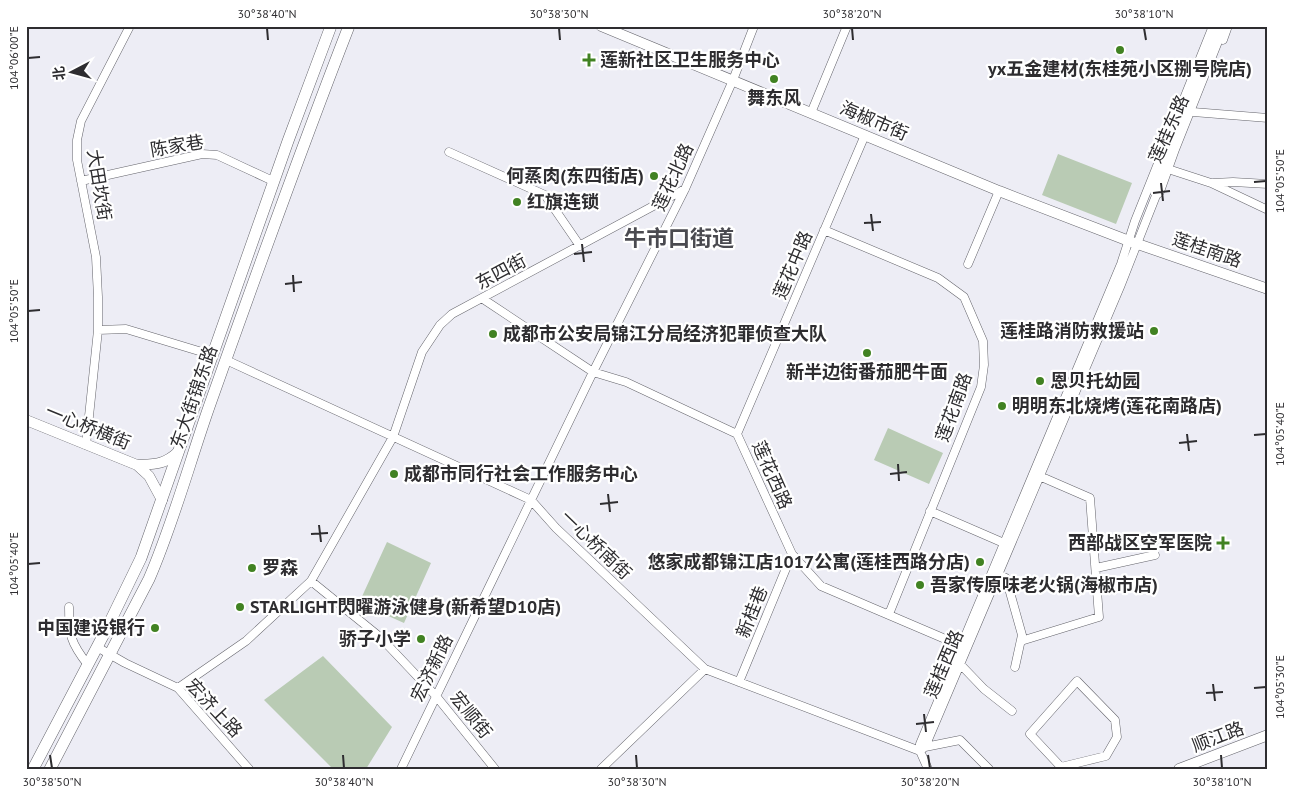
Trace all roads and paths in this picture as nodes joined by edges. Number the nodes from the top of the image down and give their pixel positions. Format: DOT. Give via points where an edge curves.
graph roads {
  1 [pos="130,26"];
  2 [pos="331,26"];
  3 [pos="349,26"];
  4 [pos="601,26"];
  5 [pos="754,26"];
  6 [pos="847,26"];
  7 [pos="1213,26"];
  8 [pos="1221,26"];
  9 [pos="1228,26"];
  10 [pos="733,80"];
  11 [pos="1193,112"];
  12 [pos="811,113"];
  13 [pos="1268,118"];
  14 [pos="865,135"];
  15 [pos="449,152"];
  16 [pos="1168,169"];
  17 [pos="81,181"];
  18 [pos="274,181"];
  19 [pos="1211,183"];
  20 [pos="1268,184"];
  21 [pos="685,189"];
  22 [pos="1000,191"];
  23 [pos="1157,191"];
  24 [pos="1268,210"];
  25 [pos="824,230"];
  26 [pos="1132,242"];
  27 [pos="580,246"];
  28 [pos="968,264"];
  29 [pos="1268,288"];
  30 [pos="483,298"];
  31 [pos="98,330"];
  32 [pos="212,355"];
  33 [pos="226,360"];
  34 [pos="593,372"];
  35 [pos="26,420"];
  36 [pos="737,434"];
  37 [pos="393,437"];
  38 [pos="86,445"];
  39 [pos="178,452"];
  40 [pos="192,457"];
  41 [pos="137,465"];
  42 [pos="1036,474"];
  43 [pos="162,500"];
  44 [pos="531,500"];
  45 [pos="930,511"];
  46 [pos="157,514"];
  47 [pos="172,519"];
  48 [pos="1007,544"];
  49 [pos="792,554"];
  50 [pos="1154,554"];
  51 [pos="1096,568"];
  52 [pos="998,574"];
  53 [pos="311,581"];
  54 [pos="69,607"];
  55 [pos="888,614"];
  56 [pos="1021,641"];
  57 [pos="97,646"];
  58 [pos="964,647"];
  59 [pos="110,654"];
  60 [pos="960,664"];
  61 [pos="88,665"];
  62 [pos="1015,667"];
  63 [pos="705,669"];
  64 [pos="739,682"];
  65 [pos="178,688"];
  66 [pos="436,696"];
  67 [pos="1012,711"];
  68 [pos="1268,735"];
  69 [pos="1268,742"];
  70 [pos="922,749"];
  71 [pos="1061,768"];
  72 [pos="33,769"];
  73 [pos="50,769"];
  74 [pos="249,769"];
  75 [pos="401,769"];
  76 [pos="495,769"];
  77 [pos="601,769"];
  78 [pos="928,769"];
  79 [pos="989,769"];
  80 [pos="1179,769"];
  81 [pos="1199,769"];
  1 -- 17 [label="street, 大田坎街" via="81,121 77,140"];
  2 -- 18 [label="main road, 东大街锦东路"];
  3 -- 33 [label="main road, 东大街锦东路"];
  4 -- 10 [label="street, 海椒市街"];
  5 -- 10 [label="street, 莲花北路"];
  6 -- 12 [label="street"];
  7 -- 26 [label="street, 莲桂东路" via="1165,144"];
  8 -- 23 [label="highway"];
  9 -- 11 [label="street, 莲桂东路"];
  10 -- 12 [label="street, 海椒市街"];
  10 -- 21 [label="street, 莲花北路"];
  11 -- 13 [label="street"];
  11 -- 16 [label="street, 莲桂东路"];
  12 -- 14 [label="street, 海椒市街"];
  14 -- 22 [label="street, 海椒市街"];
  14 -- 25 [label="street, 莲花中路"];
  15 -- 27 [label="street" via="546,195"];
  16 -- 19 [label="street"];
  16 -- 23 [label="street, 莲桂东路"];
  17 -- 18 [label="street, 陈家巷" via="202,154 217,155"];
  17 -- 31 [label="street, 大田坎街" via="96,257"];
  18 -- 32 [label="main road, 东大街锦东路"];
  19 -- 20 [label="street"];
  19 -- 24 [label="street"];
  21 -- 27 [label="street, 东四街"];
  21 -- 34 [label="street, 莲花北路"];
  22 -- 26 [label="street, 海椒市街"];
  22 -- 28 [label="street"];
  23 -- 26 [label="street, 莲桂东路"];
  25 -- 36 [label="street, 莲花中路"];
  25 -- 45 [label="street, 莲花南路" via="938,278 964,297 983,341 981,386"];
  26 -- 29 [label="street, 莲桂南路"];
  26 -- 42 [label="street, 莲桂西路"];
  27 -- 30 [label="street, 东四街"];
  30 -- 34 [label="street, 莲花西路"];
  30 -- 37 [label="street, 东四街" via="452,314 430,339 422,352"];
  31 -- 32 [label="street" via="126,329"];
  31 -- 38 [label="street, 大田坎街"];
  32 -- 39 [label="main road, 东大街锦东路"];
  33 -- 37 [label="street, 一心桥南街"];
  33 -- 40 [label="main road, 东大街锦东路"];
  34 -- 36 [label="street, 莲花西路" via="626,382"];
  34 -- 44 [label="street, 莲花北路"];
  35 -- 38 [label="street, 一心桥横街"];
  36 -- 49 [label="street, 莲花西路"];
  37 -- 44 [label="street, 一心桥南街"];
  37 -- 53 [label="street, 东四街"];
  38 -- 41 [label="street, 一心桥横街"];
  39 -- 40 [label="main road"];
  39 -- 41 [label="street, 一心桥横街" via="159,464"];
  39 -- 43 [label="main road, 东大街锦东路"];
  40 -- 47 [label="main road, 东大街锦东路"];
  41 -- 43 [label="street, 一心桥横街" via="149,476"];
  42 -- 48 [label="street, 莲桂西路"];
  42 -- 51 [label="street" via="1090,498"];
  43 -- 46 [label="main road, 东大街锦东路"];
  44 -- 63 [label="street, 一心桥南街" via="556,528"];
  44 -- 66 [label="street, 宏济新路"];
  45 -- 48 [label="street"];
  45 -- 55 [label="street, 莲花南路"];
  46 -- 47 [label="main road"];
  46 -- 57 [label="main road, 东大街锦东路" via="140,558"];
  47 -- 59 [label="main road, 东大街锦东路" via="149,579"];
  48 -- 52 [label="street, 莲桂西路"];
  48 -- 58 [label="street, 莲桂西路"];
  49 -- 55 [label="street, 莲花西路" via="821,586"];
  49 -- 64 [label="street, 新桂巷"];
  50 -- 51 [label="street"];
  51 -- 56 [label="street" via="1099,617"];
  52 -- 56 [label="street" via="1006,578"];
  52 -- 58 [label="street, 莲桂西路"];
  53 -- 65 [label="street, 东四街" via="246,641"];
  53 -- 66 [label="street, 宏顺街" via="380,637"];
  54 -- 61 [label="street" via="70,634 76,651"];
  55 -- 58 [label="street, 莲花西路"];
  56 -- 62 [label="street"];
  57 -- 59 [label="street, 宏济上路"];
  57 -- 61 [label="main road, 东大街锦东路"];
  58 -- 60 [label="street, 莲桂西路"];
  58 -- 70 [label="street, 莲桂西路" via="920,744"];
  59 -- 65 [label="street, 宏济上路"];
  59 -- 73 [label="main road, 东大街锦东路"];
  60 -- 67 [label="street"];
  60 -- 70 [label="street, 莲桂西路"];
  61 -- 72 [label="main road, 东大街锦东路"];
  63 -- 64 [label="street, 一心桥南街"];
  63 -- 77 [label="street"];
  64 -- 70 [label="street, 一心桥南街"];
  65 -- 74 [label="street, 宏济上路"];
  66 -- 75 [label="street, 宏济新路"];
  66 -- 76 [label="street, 宏顺街"];
  68 -- 80 [label="street, 顺江路"];
  69 -- 81 [label="street, 顺江路"];
  70 -- 78 [label="street"];
  70 -- 79 [label="street" via="960,740"];
  71 -- 71 [label="street" via="1030,734 1077,681 1115,720 1117,737 1106,756"];
}
